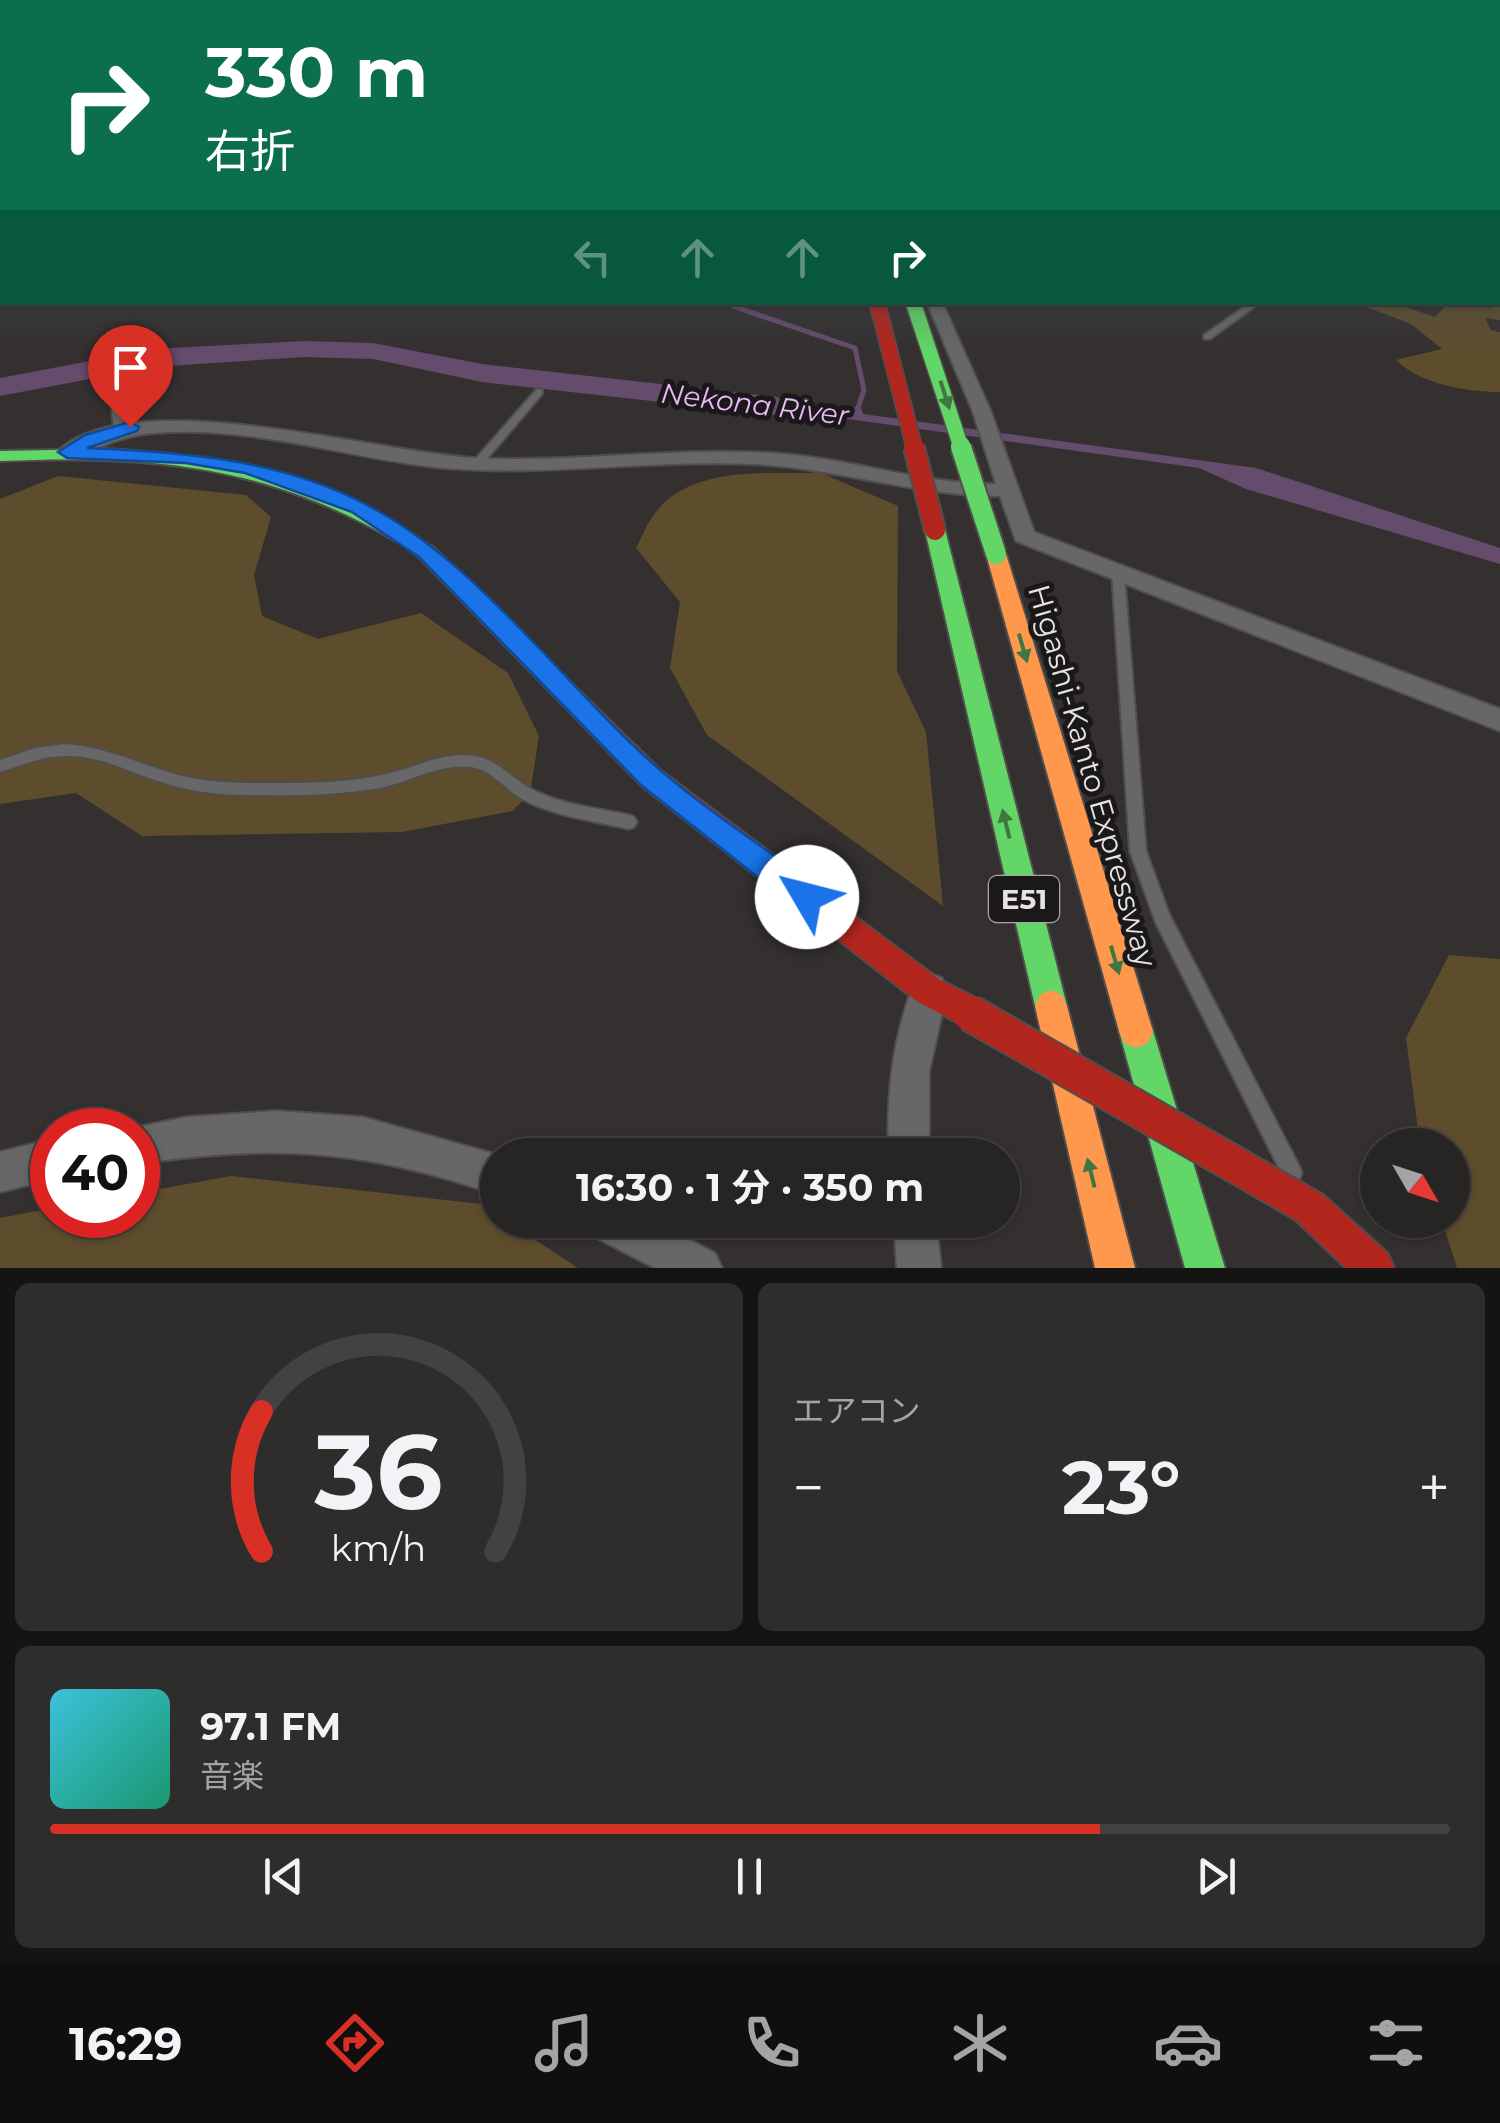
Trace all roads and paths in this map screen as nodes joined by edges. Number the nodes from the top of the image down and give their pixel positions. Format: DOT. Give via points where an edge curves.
graph roads {
  1 [pos="878,305"];
  2 [pos="914,305"];
  3 [pos="935,305"];
  4 [pos="1254,305"];
  5 [pos="1207,338"];
  6 [pos="125,378"];
  7 [pos="539,392"];
  8 [pos="119,428"];
  9 [pos="67,452"];
  10 [pos="0,456"];
  11 [pos="477,464"];
  12 [pos="1007,490"];
  13 [pos="1118,572"];
  14 [pos="1500,720"];
  15 [pos="0,766"];
  16 [pos="629,822"];
  17 [pos="929,991"];
  18 [pos="908,1138"];
  19 [pos="160,1141"];
  20 [pos="30,1164"];
  21 [pos="480,1168"];
  22 [pos="0,1172"];
  23 [pos="1310,1206"];
  24 [pos="641,1238"];
  25 [pos="916,1238"];
  26 [pos="700,1268"];
  27 [pos="919,1268"];
  28 [pos="1115,1268"];
  29 [pos="1206,1268"];
  30 [pos="1374,1268"];
  28 -- 1 [label="main road, E51, one-way, bridge"];
  2 -- 29 [label="main road, Higashi-Kanto Expressway / E51, one-way, bridge" via="996,554"];
  3 -- 12 [label="street"];
  4 -- 5 [label="lane"];
  6 -- 8 [label="lane"];
  7 -- 11 [label="lane"];
  8 -- 9 [label="street"];
  8 -- 11 [label="street" via="228,431"];
  9 -- 10 [label="main road"];
  9 -- 17 [label="main road" via="249,468 359,508 427,552 650,778"];
  11 -- 12 [label="street" via="774,458 936,486"];
  12 -- 13 [label="street" via="1024,536"];
  13 -- 14 [label="street"];
  13 -- 23 [label="lane" via="1138,851 1162,917"];
  15 -- 16 [label="lane" via="34,752 81,748 180,783 220,788 371,784 460,760 493,768 550,804"];
  17 -- 18 [label="street" via="911,1060"];
  17 -- 23 [label="main road, bridge"];
  19 -- 21 [label="street" via="321,1128"];
  20 -- 22 [label="street"];
  23 -- 30 [label="main road"];
  24 -- 26 [label="street"];
  25 -- 27 [label="street"];
}
